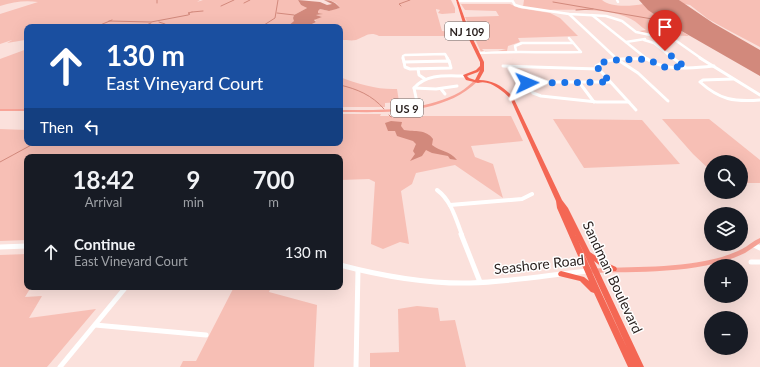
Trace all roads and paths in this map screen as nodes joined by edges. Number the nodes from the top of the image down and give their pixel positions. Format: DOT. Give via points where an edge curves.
graph roads {
  1 [pos="457,0"];
  2 [pos="512,0"];
  3 [pos="568,14"];
  4 [pos="592,15"];
  5 [pos="650,37"];
  6 [pos="569,38"];
  7 [pos="644,40"];
  8 [pos="626,42"];
  9 [pos="573,43"];
  10 [pos="516,51"];
  11 [pos="478,53"];
  12 [pos="648,59"];
  13 [pos="618,60"];
  14 [pos="449,61"];
  15 [pos="404,62"];
  16 [pos="503,66"];
  17 [pos="714,66"];
  18 [pos="685,67"];
  19 [pos="418,69"];
  20 [pos="482,69"];
  21 [pos="598,69"];
  22 [pos="465,76"];
  23 [pos="735,79"];
  24 [pos="425,80"];
  25 [pos="476,81"];
  26 [pos="579,82"];
  27 [pos="610,82"];
  28 [pos="487,84"];
  29 [pos="457,86"];
  30 [pos="471,86"];
  31 [pos="496,86"];
  32 [pos="414,88"];
  33 [pos="441,89"];
  34 [pos="445,94"];
  35 [pos="760,95"];
  36 [pos="512,100"];
  37 [pos="760,100"];
  38 [pos="668,101"];
  39 [pos="594,102"];
  40 [pos="629,102"];
  41 [pos="418,107"];
  42 [pos="0,110"];
  43 [pos="24,110"];
  44 [pos="636,110"];
  45 [pos="343,111"];
  46 [pos="438,190"];
  47 [pos="532,194"];
  48 [pos="559,201"];
  49 [pos="450,206"];
  50 [pos="760,240"];
  51 [pos="754,245"];
  52 [pos="24,246"];
  53 [pos="0,248"];
  54 [pos="760,248"];
  55 [pos="587,253"];
  56 [pos="751,262"];
  57 [pos="760,262"];
  58 [pos="343,266"];
  59 [pos="614,269"];
  60 [pos="358,270"];
  61 [pos="592,271"];
  62 [pos="561,274"];
  63 [pos="480,282"];
  64 [pos="124,290"];
  65 [pos="597,292"];
  66 [pos="95,325"];
  67 [pos="206,334"];
  68 [pos="60,367"];
  69 [pos="356,367"];
  70 [pos="632,367"];
  71 [pos="640,367"];
  1 -- 2 [label="street"];
  1 -- 11 [label="highway, NJ 109"];
  2 -- 3 [label="street" via="520,7"];
  3 -- 4 [label="street"];
  3 -- 13 [label="street"];
  4 -- 5 [label="street" via="619,20"];
  4 -- 8 [label="street"];
  5 -- 7 [label="street"];
  5 -- 17 [label="street" via="675,40"];
  6 -- 9 [label="street"];
  7 -- 8 [label="street"];
  7 -- 18 [label="street" via="654,43"];
  8 -- 12 [label="street"];
  9 -- 10 [label="street" via="522,43 515,46"];
  9 -- 10 [label="street" via="582,52"];
  10 -- 11 [label="street"];
  11 -- 20 [label="highway, NJ 109"];
  12 -- 13 [label="street"];
  12 -- 18 [label="street" via="662,67"];
  13 -- 21 [label="street" via="598,64"];
  13 -- 38 [label="street"];
  14 -- 15 [label="street"];
  14 -- 15 [label="street" via="445,54 405,55"];
  14 -- 19 [label="street" via="451,68"];
  15 -- 19 [label="street" via="407,68"];
  16 -- 21 [label="street"];
  17 -- 18 [label="street"];
  17 -- 23 [label="street"];
  19 -- 24 [label="street" via="419,75"];
  20 -- 22 [label="highway"];
  20 -- 25 [label="highway"];
  20 -- 31 [label="highway" via="486,79"];
  21 -- 27 [label="street"];
  22 -- 24 [label="street"];
  22 -- 25 [label="highway"];
  23 -- 35 [label="street"];
  23 -- 37 [label="street" via="700,82 724,99"];
  24 -- 32 [label="street"];
  25 -- 28 [label="highway, Sandman Boulevard"];
  25 -- 30 [label="main road, US 9"];
  25 -- 31 [label="highway, Sandman Boulevard"];
  26 -- 27 [label="street"];
  26 -- 39 [label="street"];
  26 -- 39 [label="street" via="524,83 538,96"];
  27 -- 40 [label="street"];
  28 -- 30 [label="highway, US 9"];
  28 -- 36 [label="highway, Sandman Boulevard"];
  29 -- 33 [label="street"];
  30 -- 41 [label="main road, US 9" via="449,98"];
  31 -- 36 [label="highway, Sandman Boulevard" via="506,92"];
  32 -- 33 [label="street"];
  32 -- 41 [label="street"];
  33 -- 34 [label="street"];
  36 -- 48 [label="highway, Sandman Boulevard"];
  39 -- 40 [label="street"];
  40 -- 44 [label="street"];
  41 -- 45 [label="main road, US 9"];
  42 -- 43 [label="main road"];
  46 -- 49 [label="street"];
  47 -- 49 [label="street" via="522,199"];
  48 -- 55 [label="highway, Sandman Boulevard"];
  48 -- 61 [label="highway, Sandman Boulevard" via="560,208"];
  49 -- 63 [label="street"];
  50 -- 51 [label="main road, Seashore Road"];
  51 -- 54 [label="street"];
  51 -- 59 [label="main road, Seashore Road" via="737,254 696,264"];
  52 -- 53 [label="street"];
  55 -- 59 [label="highway"];
  55 -- 61 [label="highway, Sandman Boulevard"];
  56 -- 57 [label="street"];
  58 -- 60 [label="street, Seashore Road"];
  59 -- 61 [label="main road, Seashore Road"];
  60 -- 63 [label="street, Seashore Road" via="446,283"];
  60 -- 69 [label="street"];
  61 -- 62 [label="street, Seashore Road"];
  61 -- 65 [label="highway, Sandman Boulevard"];
  61 -- 71 [label="highway, Sandman Boulevard"];
  62 -- 63 [label="street, Seashore Road"];
  62 -- 65 [label="highway" via="582,279"];
  64 -- 66 [label="street"];
  65 -- 70 [label="highway, Sandman Boulevard"];
  66 -- 67 [label="street"];
  66 -- 68 [label="street"];
}
